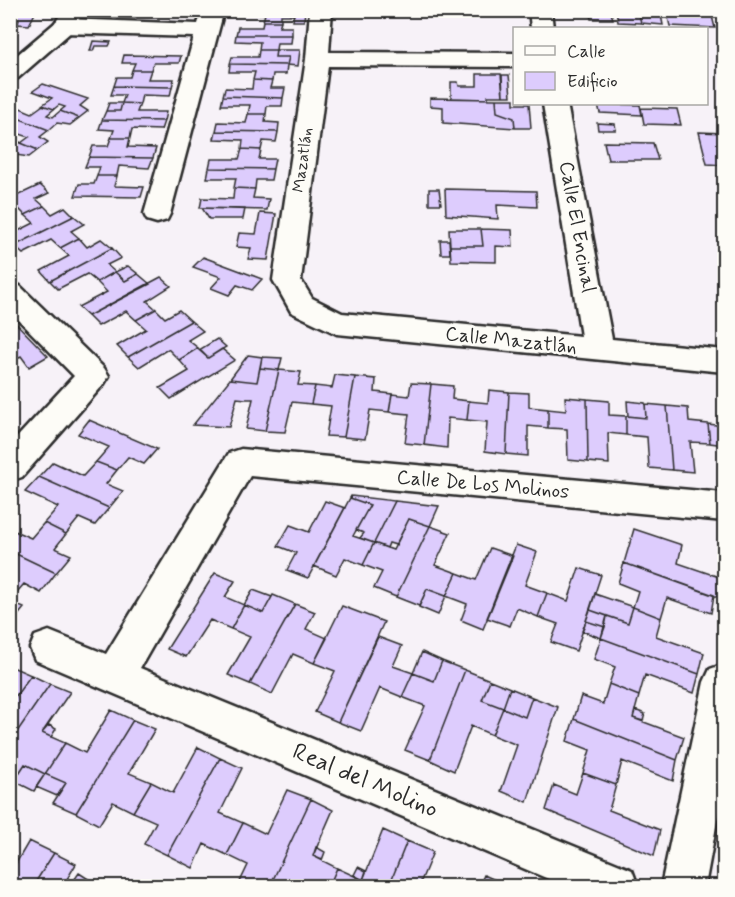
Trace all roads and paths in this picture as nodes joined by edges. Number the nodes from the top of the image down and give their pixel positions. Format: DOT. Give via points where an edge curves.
graph roads {
  1 [pos="321,10"];
  2 [pos="540,10"];
  3 [pos="69,18"];
  4 [pos="210,21"];
  5 [pos="543,27"];
  6 [pos="317,59"];
  7 [pos="513,60"];
  8 [pos="10,73"];
  9 [pos="555,105"];
  10 [pos="157,214"];
  11 [pos="10,292"];
  12 [pos="301,305"];
  13 [pos="599,350"];
  14 [pos="724,361"];
  15 [pos="10,468"];
  16 [pos="724,507"];
  17 [pos="49,648"];
  18 [pos="115,675"];
  19 [pos="724,682"];
  20 [pos="616,886"];
  21 [pos="683,886"];
  1 -- 6 [label="street, Mazatlán"];
  2 -- 5 [label="street"];
  3 -- 4 [label="street"];
  3 -- 8 [label="street"];
  4 -- 10 [label="street"];
  6 -- 7 [label="street"];
  6 -- 12 [label="street, Mazatlán" via="287,280"];
  9 -- 13 [label="street, Calle El Encinal"];
  11 -- 15 [label="street" via="93,376"];
  12 -- 13 [label="street, Calle Mazatlán" via="337,323"];
  13 -- 14 [label="street, Calle Mazatlán"];
  16 -- 18 [label="street, Calle De Los Molinos" via="242,462"];
  17 -- 18 [label="street, Real del Molino"];
  18 -- 20 [label="street, Real del Molino"];
  19 -- 21 [label="street"];
}
